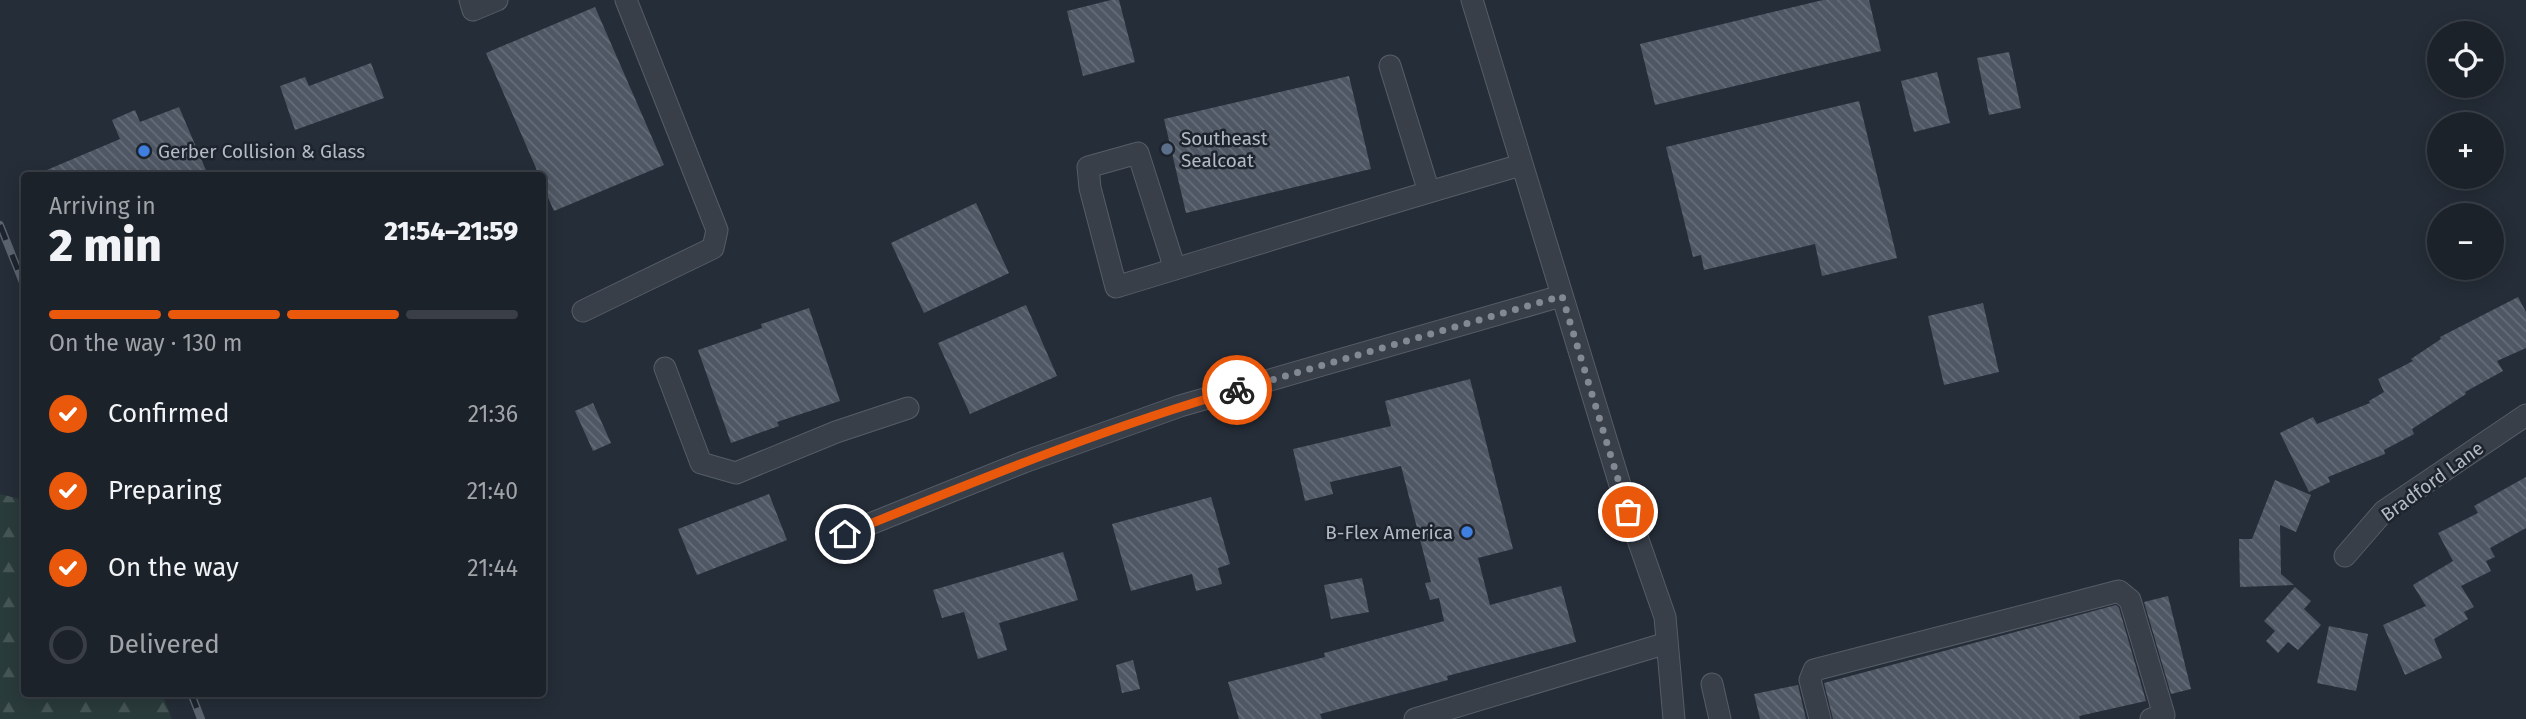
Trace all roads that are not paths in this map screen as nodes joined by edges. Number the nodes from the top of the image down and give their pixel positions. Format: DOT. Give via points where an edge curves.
graph roads {
  1 [pos="470,0"];
  2 [pos="497,0"];
  3 [pos="626,0"];
  4 [pos="1472,0"];
  5 [pos="1390,66"];
  6 [pos="1521,165"];
  7 [pos="1429,192"];
  8 [pos="1175,269"];
  9 [pos="1562,296"];
  10 [pos="583,311"];
  11 [pos="665,368"];
  12 [pos="908,408"];
  13 [pos="2526,415"];
  14 [pos="845,534"];
  15 [pos="2345,555"];
  16 [pos="1667,643"];
  17 [pos="1712,684"];
  18 [pos="2160,718"];
  19 [pos="1415,719"];
  20 [pos="1674,719"];
  21 [pos="1720,719"];
  22 [pos="1821,719"];
  1 -- 2 [label="street" via="473,10"];
  3 -- 10 [label="street" via="717,230 713,248"];
  4 -- 6 [label="street"];
  5 -- 7 [label="street"];
  6 -- 7 [label="street"];
  6 -- 9 [label="street"];
  7 -- 8 [label="street"];
  8 -- 8 [label="street" via="1116,286 1088,167 1138,153"];
  9 -- 14 [label="street" via="1180,406"];
  9 -- 16 [label="street" via="1665,617"];
  11 -- 12 [label="street" via="701,463 736,473"];
  13 -- 15 [label="street, Bradford Lane" via="2385,512"];
  16 -- 19 [label="street"];
  16 -- 20 [label="street"];
  17 -- 21 [label="street"];
  18 -- 22 [label="street" via="2130,600 2119,591 1814,670 1810,680"];
}
